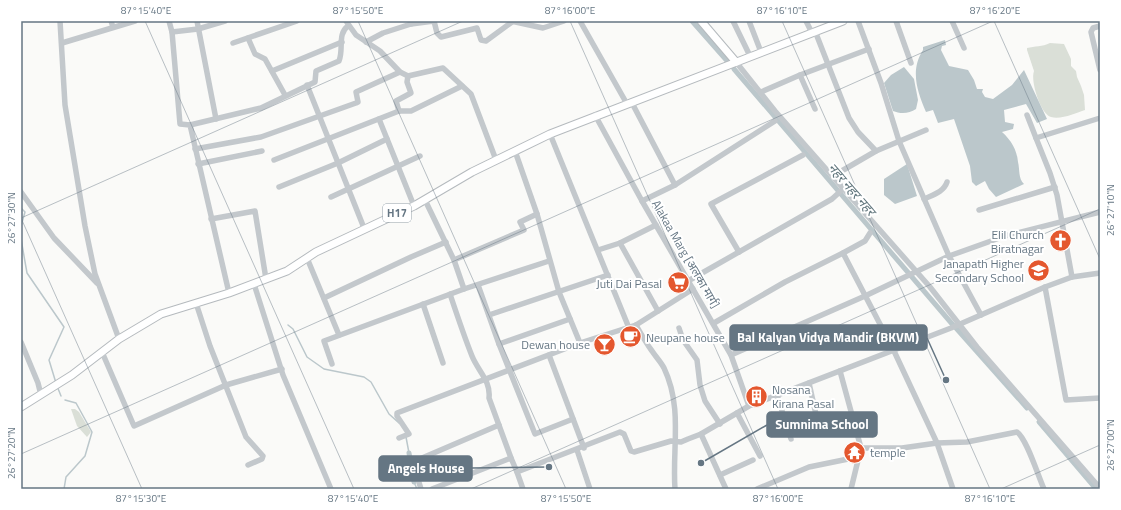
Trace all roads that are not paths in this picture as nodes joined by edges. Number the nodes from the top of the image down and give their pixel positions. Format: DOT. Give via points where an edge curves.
graph roads {
  1 [pos="60,21"];
  2 [pos="111,21"];
  3 [pos="135,21"];
  4 [pos="169,21"];
  5 [pos="197,21"];
  6 [pos="225,21"];
  7 [pos="297,21"];
  8 [pos="564,21"];
  9 [pos="580,21"];
  10 [pos="701,21"];
  11 [pos="733,21"];
  12 [pos="749,21"];
  13 [pos="806,21"];
  14 [pos="858,21"];
  15 [pos="896,21"];
  16 [pos="952,21"];
  17 [pos="291,22"];
  18 [pos="512,22"];
  19 [pos="838,22"];
  20 [pos="347,23"];
  21 [pos="410,23"];
  22 [pos="1100,26"];
  23 [pos="113,28"];
  24 [pos="198,29"];
  25 [pos="172,32"];
  26 [pos="813,32"];
  27 [pos="248,38"];
  28 [pos="342,42"];
  29 [pos="366,42"];
  30 [pos="62,43"];
  31 [pos="233,43"];
  32 [pos="964,48"];
  33 [pos="869,49"];
  34 [pos="1097,51"];
  35 [pos="761,52"];
  36 [pos="750,56"];
  37 [pos="736,62"];
  38 [pos="911,63"];
  39 [pos="828,65"];
  40 [pos="1100,70"];
  41 [pos="272,71"];
  42 [pos="400,72"];
  43 [pos="800,75"];
  44 [pos="408,76"];
  45 [pos="307,84"];
  46 [pos="462,86"];
  47 [pos="761,92"];
  48 [pos="285,95"];
  49 [pos="629,104"];
  50 [pos="815,109"];
  51 [pos="399,111"];
  52 [pos="1027,115"];
  53 [pos="319,116"];
  54 [pos="595,116"];
  55 [pos="1100,118"];
  56 [pos="216,119"];
  57 [pos="379,119"];
  58 [pos="775,121"];
  59 [pos="190,125"];
  60 [pos="926,130"];
  61 [pos="550,134"];
  62 [pos="328,138"];
  63 [pos="1036,138"];
  64 [pos="387,139"];
  65 [pos="899,140"];
  66 [pos="195,149"];
  67 [pos="262,151"];
  68 [pos="515,151"];
  69 [pos="876,151"];
  70 [pos="802,155"];
  71 [pos="420,156"];
  72 [pos="274,160"];
  73 [pos="496,160"];
  74 [pos="338,163"];
  75 [pos="198,164"];
  76 [pos="397,166"];
  77 [pos="833,176"];
  78 [pos="947,182"];
  79 [pos="675,185"];
  80 [pos="279,187"];
  81 [pos="1054,187"];
  82 [pos="349,190"];
  83 [pos="842,191"];
  84 [pos="21,192"];
  85 [pos="331,197"];
  86 [pos="924,198"];
  87 [pos="425,200"];
  88 [pos="642,201"];
  89 [pos="414,206"];
  90 [pos="979,210"];
  91 [pos="1100,212"];
  92 [pos="536,214"];
  93 [pos="211,219"];
  94 [pos="1062,222"];
  95 [pos="656,225"];
  96 [pos="364,228"];
  97 [pos="870,232"];
  98 [pos="446,242"];
  99 [pos="620,243"];
  100 [pos="598,250"];
  101 [pos="738,252"];
  102 [pos="844,253"];
  103 [pos="948,256"];
  104 [pos="307,258"];
  105 [pos="454,260"];
  106 [pos="549,261"];
  107 [pos="912,273"];
  108 [pos="1100,273"];
  109 [pos="608,275"];
  110 [pos="1072,278"];
  111 [pos="266,279"];
  112 [pos="688,281"];
  113 [pos="254,284"];
  114 [pos="99,285"];
  115 [pos="478,285"];
  116 [pos="1045,287"];
  117 [pos="464,289"];
  118 [pos="693,289"];
  119 [pos="559,292"];
  120 [pos="228,293"];
  121 [pos="450,294"];
  122 [pos="865,296"];
  123 [pos="324,298"];
  124 [pos="196,303"];
  125 [pos="423,304"];
  126 [pos="658,311"];
  127 [pos="489,315"];
  128 [pos="981,315"];
  129 [pos="570,319"];
  130 [pos="714,323"];
  131 [pos="636,325"];
  132 [pos="959,325"];
  133 [pos="629,328"];
  134 [pos="679,328"];
  135 [pos="339,335"];
  136 [pos="119,339"];
  137 [pos="21,342"];
  138 [pos="580,343"];
  139 [pos="499,344"];
  140 [pos="894,351"];
  141 [pos="102,352"];
  142 [pos="549,355"];
  143 [pos="732,355"];
  144 [pos="443,363"];
  145 [pos="332,364"];
  146 [pos="282,369"];
  147 [pos="509,370"];
  148 [pos="840,370"];
  149 [pos="486,379"];
  150 [pos="809,383"];
  151 [pos="226,385"];
  152 [pos="41,395"];
  153 [pos="777,395"];
  154 [pos="1100,398"];
  155 [pos="749,406"];
  156 [pos="21,407"];
  157 [pos="737,413"];
  158 [pos="573,419"];
  159 [pos="720,424"];
  160 [pos="498,425"];
  161 [pos="819,428"];
  162 [pos="701,434"];
  163 [pos="399,438"];
  164 [pos="791,439"];
  165 [pos="676,441"];
  166 [pos="937,443"];
  167 [pos="584,448"];
  168 [pos="861,448"];
  169 [pos="577,450"];
  170 [pos="760,456"];
  171 [pos="858,457"];
  172 [pos="510,458"];
  173 [pos="753,460"];
  174 [pos="248,465"];
  175 [pos="517,472"];
  176 [pos="720,475"];
  177 [pos="419,488"];
  178 [pos="1100,488"];
  179 [pos="332,489"];
  180 [pos="432,489"];
  181 [pos="523,489"];
  182 [pos="590,489"];
  183 [pos="675,489"];
  184 [pos="726,489"];
  185 [pos="757,489"];
  186 [pos="851,489"];
  187 [pos="953,489"];
  188 [pos="1044,489"];
  1 -- 30 [label="street"];
  2 -- 23 [label="street"];
  3 -- 23 [label="street"];
  4 -- 25 [label="street"];
  5 -- 24 [label="street"];
  6 -- 24 [label="street"];
  7 -- 17 [label="street"];
  8 -- 18 [label="street" via="543,28"];
  9 -- 49 [label="street"];
  10 -- 37 [label="main road"];
  11 -- 36 [label="street"];
  12 -- 35 [label="street"];
  13 -- 26 [label="street"];
  14 -- 33 [label="street"];
  15 -- 38 [label="street"];
  16 -- 32 [label="street"];
  17 -- 27 [label="street"];
  18 -- 21 [label="street" via="486,41 481,40 477,28 441,37 436,33 434,21"];
  19 -- 26 [label="main road, H17"];
  20 -- 28 [label="street" via="342,34"];
  20 -- 29 [label="street"];
  21 -- 29 [label="street"];
  22 -- 34 [label="street" via="1091,30"];
  23 -- 30 [label="street"];
  24 -- 25 [label="street"];
  24 -- 56 [label="street"];
  25 -- 59 [label="street" via="180,124"];
  26 -- 35 [label="main road, H17"];
  26 -- 39 [label="street"];
  27 -- 31 [label="street"];
  27 -- 41 [label="street" via="255,54 265,59"];
  28 -- 41 [label="street"];
  28 -- 45 [label="street" via="340,61 316,71 316,80"];
  29 -- 42 [label="street" via="380,51"];
  30 -- 114 [label="street" via="65,105 86,233"];
  33 -- 39 [label="street"];
  33 -- 65 [label="street" via="882,82"];
  34 -- 40 [label="street"];
  35 -- 36 [label="main road, H17"];
  36 -- 37 [label="main road, H17"];
  37 -- 47 [label="street"];
  37 -- 49 [label="main road, H17"];
  39 -- 43 [label="street"];
  39 -- 69 [label="street" via="849,118"];
  41 -- 48 [label="street"];
  42 -- 44 [label="street"];
  42 -- 53 [label="street" via="356,92 358,102"];
  43 -- 47 [label="street"];
  43 -- 50 [label="street"];
  44 -- 46 [label="street" via="443,68"];
  44 -- 51 [label="street" via="407,82 411,93 396,102"];
  45 -- 48 [label="street"];
  45 -- 53 [label="street"];
  46 -- 51 [label="street" via="411,111"];
  46 -- 73 [label="street" via="471,94"];
  47 -- 77 [label="street"];
  48 -- 56 [label="street" via="261,108"];
  49 -- 54 [label="main road, H17"];
  49 -- 79 [label="street"];
  51 -- 57 [label="street"];
  52 -- 63 [label="street"];
  53 -- 62 [label="street"];
  53 -- 66 [label="street" via="261,137"];
  54 -- 61 [label="main road, H17"];
  54 -- 88 [label="street, Alakaa Marg [अलका मार्ग]"];
  55 -- 63 [label="street"];
  56 -- 59 [label="street"];
  57 -- 62 [label="street"];
  57 -- 64 [label="street"];
  58 -- 79 [label="street"];
  59 -- 66 [label="street"];
  60 -- 65 [label="street"];
  61 -- 68 [label="main road, H17"];
  61 -- 100 [label="street"];
  62 -- 72 [label="street"];
  62 -- 74 [label="street"];
  63 -- 81 [label="street"];
  64 -- 74 [label="street"];
  64 -- 76 [label="street"];
  65 -- 69 [label="street"];
  65 -- 86 [label="street"];
  66 -- 75 [label="street"];
  67 -- 75 [label="street"];
  68 -- 73 [label="main road, H17"];
  68 -- 92 [label="street"];
  69 -- 77 [label="street"];
  70 -- 101 [label="street" via="711,204"];
  71 -- 76 [label="street"];
  73 -- 87 [label="main road, H17"];
  74 -- 80 [label="street"];
  74 -- 82 [label="street"];
  75 -- 93 [label="street"];
  76 -- 82 [label="street"];
  76 -- 89 [label="street"];
  77 -- 83 [label="street"];
  78 -- 86 [label="street" via="940,191"];
  79 -- 88 [label="street"];
  81 -- 90 [label="street"];
  81 -- 94 [label="street"];
  82 -- 85 [label="street"];
  82 -- 96 [label="street"];
  83 -- 101 [label="street"];
  83 -- 107 [label="street"];
  84 -- 114 [label="street" via="54,238"];
  86 -- 103 [label="street"];
  87 -- 89 [label="main road, H17"];
  87 -- 98 [label="street"];
  88 -- 95 [label="street, Alakaa Marg [अलका मार्ग]"];
  89 -- 96 [label="main road, H17"];
  91 -- 94 [label="street"];
  92 -- 105 [label="street" via="520,222 524,230"];
  92 -- 106 [label="street"];
  93 -- 111 [label="street" via="255,211"];
  93 -- 120 [label="street"];
  94 -- 103 [label="street" via="1005,236"];
  94 -- 110 [label="street"];
  95 -- 99 [label="street"];
  95 -- 112 [label="street, Alakaa Marg [अलका मार्ग]"];
  96 -- 104 [label="main road, H17"];
  97 -- 102 [label="street" via="865,240"];
  98 -- 105 [label="street"];
  98 -- 123 [label="street"];
  99 -- 100 [label="street"];
  99 -- 126 [label="street"];
  100 -- 109 [label="street"];
  101 -- 112 [label="street"];
  102 -- 122 [label="street"];
  102 -- 130 [label="street" via="778,286"];
  103 -- 107 [label="street"];
  103 -- 128 [label="street"];
  104 -- 111 [label="main road, H17" via="287,271"];
  104 -- 123 [label="street"];
  105 -- 117 [label="street"];
  106 -- 115 [label="street"];
  106 -- 119 [label="street"];
  107 -- 122 [label="street"];
  107 -- 132 [label="street"];
  108 -- 110 [label="street"];
  109 -- 119 [label="street"];
  109 -- 133 [label="street"];
  110 -- 116 [label="street"];
  111 -- 113 [label="main road, H17"];
  112 -- 118 [label="street, Alakaa Marg [अलका मार्ग]"];
  113 -- 120 [label="main road, H17"];
  113 -- 146 [label="street"];
  114 -- 136 [label="street"];
  115 -- 117 [label="street"];
  115 -- 127 [label="street"];
  116 -- 128 [label="street"];
  116 -- 154 [label="street" via="1066,400"];
  117 -- 121 [label="street"];
  118 -- 126 [label="street"];
  118 -- 130 [label="street, Alakaa Marg [अलका मार्ग]"];
  119 -- 127 [label="street"];
  119 -- 129 [label="street"];
  120 -- 124 [label="main road, H17"];
  121 -- 125 [label="street"];
  121 -- 149 [label="street" via="477,368"];
  122 -- 140 [label="street"];
  122 -- 143 [label="street"];
  123 -- 135 [label="street"];
  124 -- 136 [label="main road, H17" via="161,314"];
  124 -- 151 [label="street"];
  125 -- 135 [label="street"];
  125 -- 144 [label="street"];
  126 -- 131 [label="street"];
  127 -- 139 [label="street"];
  128 -- 132 [label="street"];
  129 -- 138 [label="street"];
  129 -- 139 [label="street"];
  130 -- 143 [label="street, Alakaa Marg [अलका मार्ग]"];
  131 -- 133 [label="street"];
  131 -- 165 [label="street" via="666,374 676,418"];
  132 -- 140 [label="street"];
  132 -- 178 [label="street"];
  133 -- 138 [label="street"];
  134 -- 159 [label="street" via="683,340 697,360 705,401"];
  135 -- 145 [label="street" via="324,341"];
  136 -- 141 [label="main road, H17"];
  137 -- 152 [label="street"];
  138 -- 142 [label="street"];
  139 -- 147 [label="street"];
  140 -- 148 [label="street"];
  140 -- 166 [label="street"];
  141 -- 151 [label="street" via="134,426"];
  141 -- 152 [label="main road, H17"];
  142 -- 147 [label="street"];
  142 -- 158 [label="street"];
  143 -- 155 [label="street, Alakaa Marg [अलका मार्ग]"];
  146 -- 151 [label="street"];
  146 -- 179 [label="street"];
  147 -- 149 [label="street"];
  147 -- 158 [label="street" via="535,434"];
  148 -- 150 [label="street"];
  148 -- 168 [label="street"];
  149 -- 160 [label="street"];
  149 -- 163 [label="street" via="397,413 409,434"];
  150 -- 153 [label="street"];
  150 -- 161 [label="street"];
  151 -- 174 [label="street" via="246,437 263,456 262,459"];
  152 -- 156 [label="main road, H17"];
  153 -- 155 [label="street"];
  153 -- 164 [label="street"];
  155 -- 157 [label="street"];
  157 -- 159 [label="street"];
  157 -- 170 [label="street"];
  158 -- 167 [label="street"];
  159 -- 162 [label="street"];
  160 -- 172 [label="street"];
  160 -- 177 [label="street" via="415,461"];
  162 -- 165 [label="street" via="681,442"];
  162 -- 176 [label="street"];
  165 -- 167 [label="street" via="634,452 631,451 622,432"];
  165 -- 183 [label="street"];
  166 -- 168 [label="street" via="902,448"];
  166 -- 187 [label="street"];
  166 -- 188 [label="street" via="967,442 1017,432 1028,449"];
  167 -- 169 [label="street"];
  168 -- 171 [label="street"];
  169 -- 175 [label="street"];
  169 -- 182 [label="street"];
  171 -- 185 [label="street" via="809,467"];
  171 -- 186 [label="street"];
  172 -- 175 [label="street"];
  172 -- 180 [label="street"];
  173 -- 176 [label="street"];
  175 -- 181 [label="street"];
  176 -- 184 [label="street"];
}
